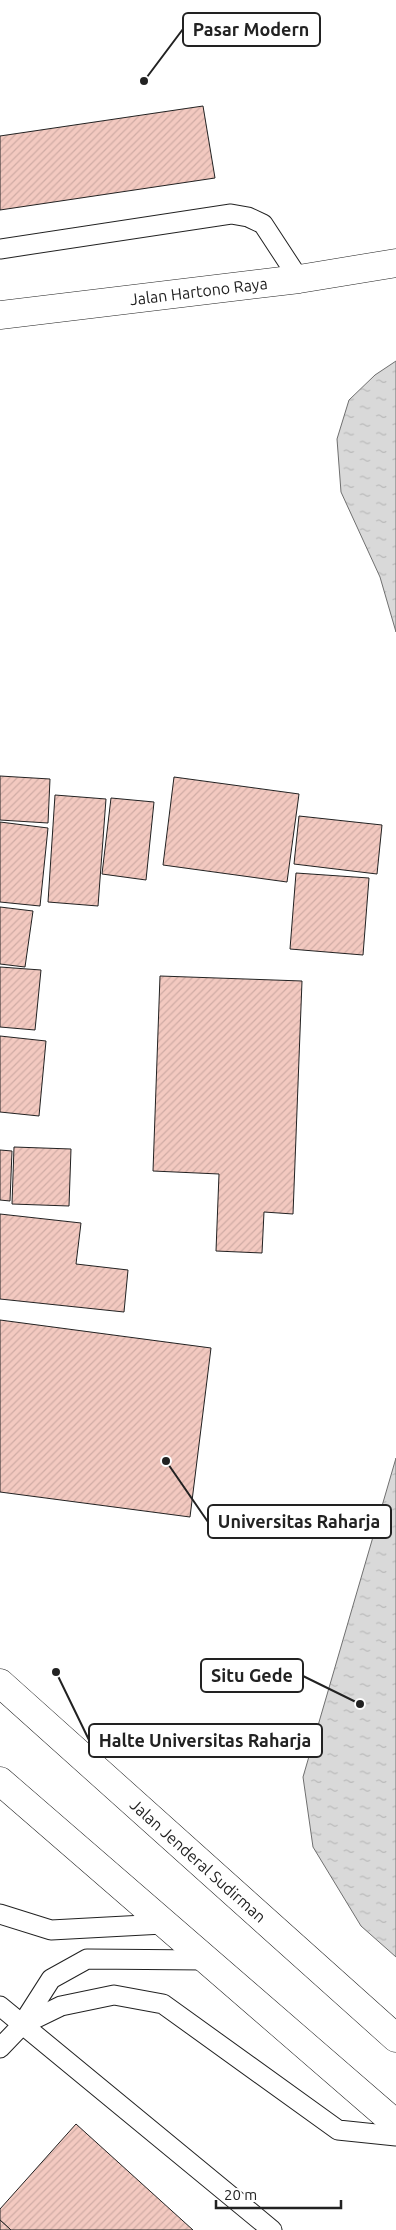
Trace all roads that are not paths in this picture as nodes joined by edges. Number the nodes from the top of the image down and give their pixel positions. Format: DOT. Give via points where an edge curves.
graph roads {
  1 [pos="0,249"];
  2 [pos="396,262"];
  3 [pos="299,279"];
  4 [pos="0,315"];
  5 [pos="0,1683"];
  6 [pos="0,1780"];
  7 [pos="0,1914"];
  8 [pos="163,1924"];
  9 [pos="205,1960"];
  10 [pos="0,2006"];
  11 [pos="22,2025"];
  12 [pos="396,2038"];
  13 [pos="0,2048"];
  14 [pos="0,2052"];
  15 [pos="396,2124"];
  16 [pos="396,2136"];
  17 [pos="272,2230"];
  1 -- 3 [label="lane" via="231,214 264,224"];
  2 -- 3 [label="main road, Jalan Hartono Raya"];
  3 -- 4 [label="main road, Jalan Hartono Raya"];
  5 -- 12 [label="main road, Jalan Jenderal Sudirman"];
  6 -- 8 [label="main road"];
  7 -- 8 [label="lane" via="51,1930"];
  8 -- 9 [label="main road"];
  9 -- 11 [label="lane" via="87,1959 51,1979"];
  9 -- 15 [label="main road"];
  10 -- 11 [label="lane"];
  11 -- 13 [label="lane"];
  11 -- 14 [label="lane"];
  11 -- 16 [label="lane" via="60,2006 114,1995 163,2004 338,2130"];
  11 -- 17 [label="lane"];
}
